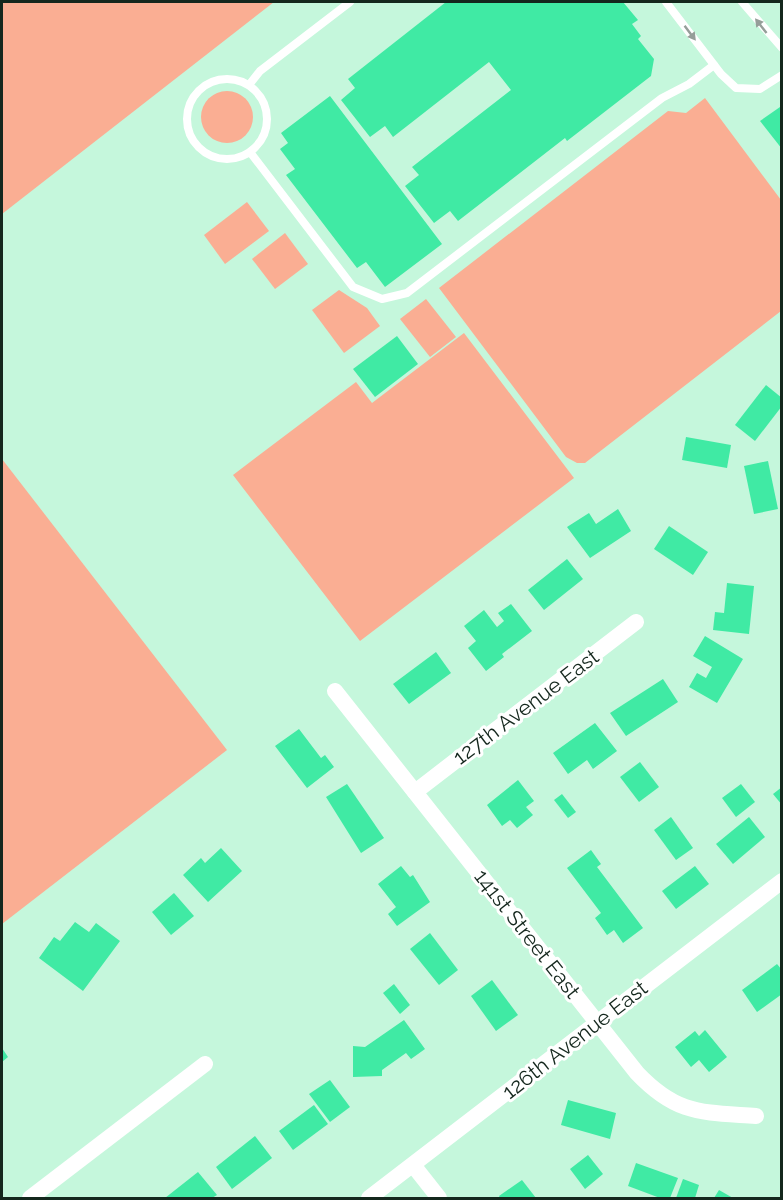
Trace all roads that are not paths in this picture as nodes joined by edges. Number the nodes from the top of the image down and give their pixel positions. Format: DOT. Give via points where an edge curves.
graph roads {
  1 [pos="350,2"];
  2 [pos="666,2"];
  3 [pos="742,2"];
  4 [pos="782,48"];
  5 [pos="714,65"];
  6 [pos="782,75"];
  7 [pos="249,85"];
  8 [pos="250,152"];
  9 [pos="636,622"];
  10 [pos="335,690"];
  11 [pos="415,792"];
  12 [pos="782,880"];
  13 [pos="597,1023"];
  14 [pos="205,1064"];
  15 [pos="756,1116"];
  16 [pos="413,1165"];
  17 [pos="30,1198"];
  18 [pos="369,1198"];
  19 [pos="439,1198"];
  1 -- 7 [label="lane" via="260,71"];
  2 -- 5 [label="lane, one-way"];
  4 -- 3 [label="lane, one-way"];
  5 -- 6 [label="lane" via="736,88 749,91"];
  5 -- 8 [label="lane" via="662,98 406,293 382,299 353,287"];
  7 -- 8 [label="lane" via="265,105 267,118 262,137"];
  7 -- 8 [label="lane" via="237,80 210,82 191,100 187,113 188,127 201,150 226,159"];
  9 -- 11 [label="street, 127th Avenue East"];
  10 -- 11 [label="street, 141st Street East"];
  11 -- 13 [label="street, 141st Street East"];
  12 -- 13 [label="street, 126th Avenue East"];
  13 -- 15 [label="street, 141st Street East" via="637,1073 666,1100 695,1111"];
  13 -- 16 [label="street, 126th Avenue East"];
  14 -- 17 [label="street"];
  16 -- 18 [label="street, 126th Avenue East"];
  16 -- 19 [label="street"];
}
